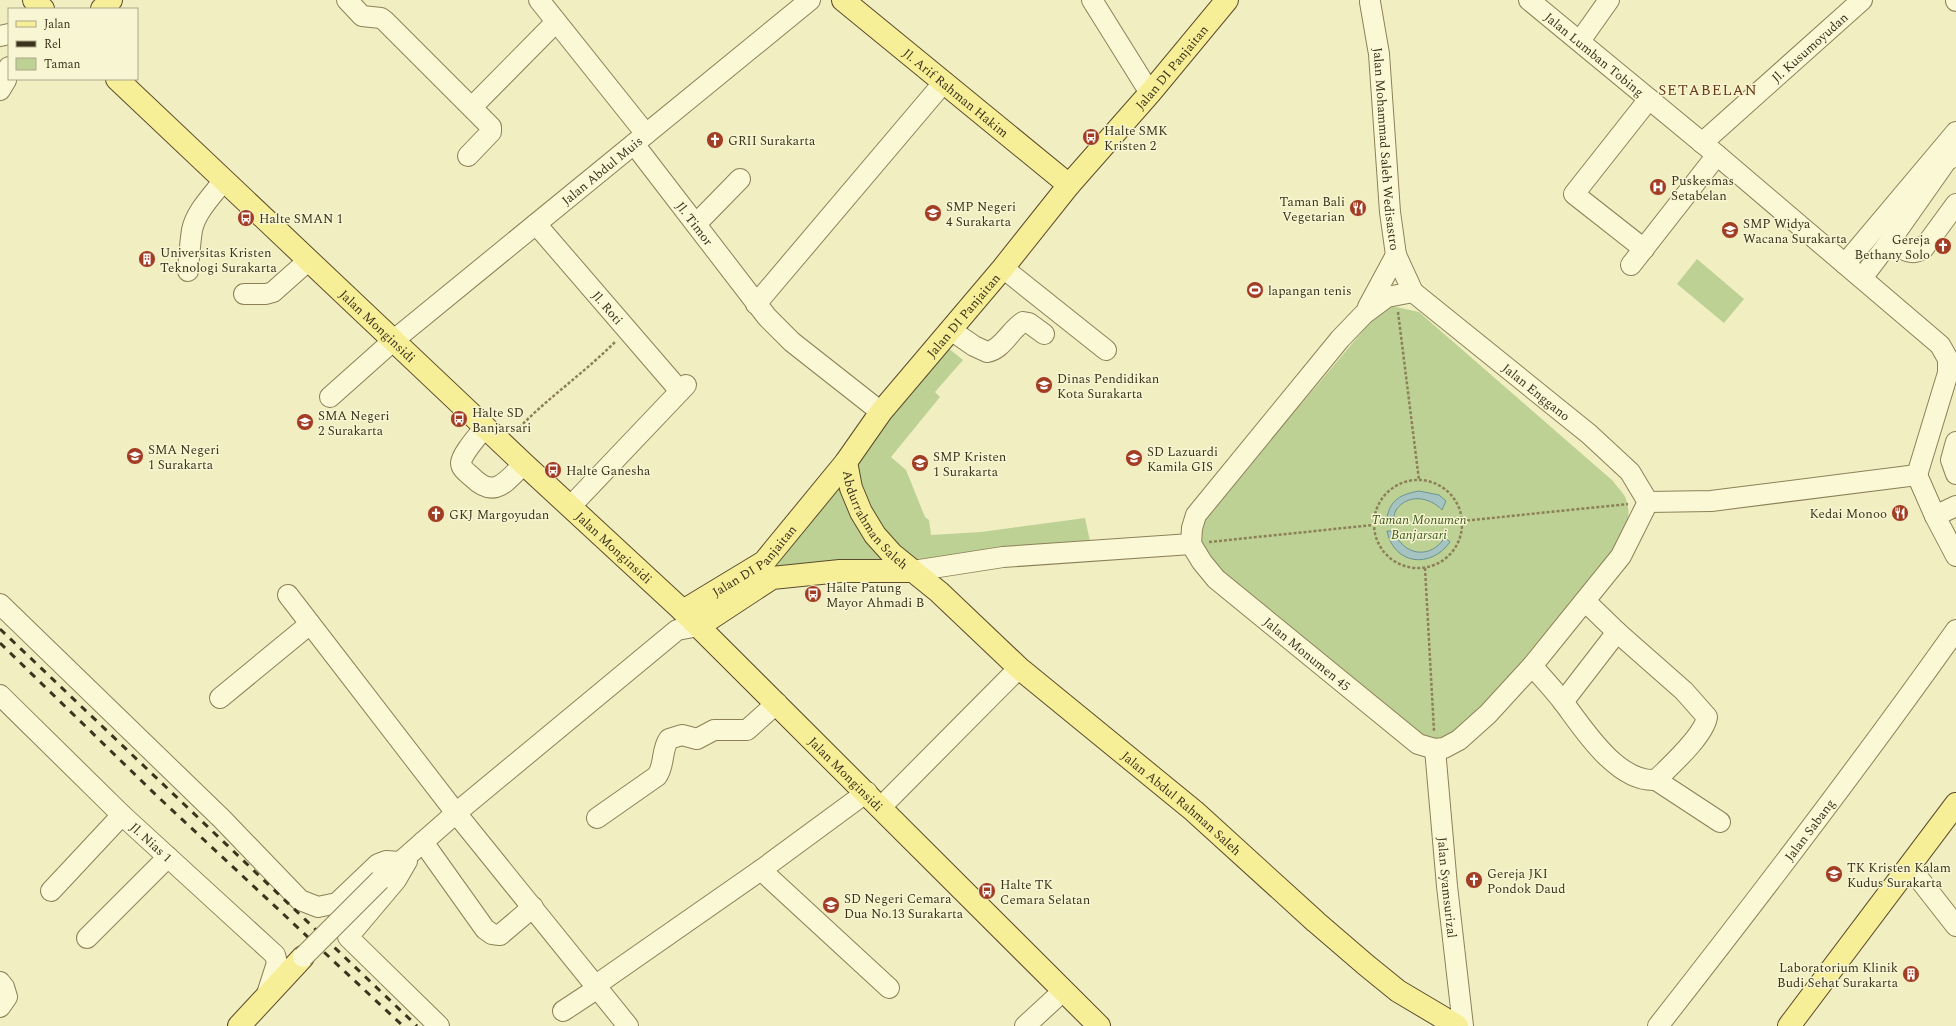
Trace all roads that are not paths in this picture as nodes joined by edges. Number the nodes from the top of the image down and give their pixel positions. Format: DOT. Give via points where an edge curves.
graph roads {
  1 [pos="34,0"];
  2 [pos="111,0"];
  3 [pos="347,0"];
  4 [pos="810,0"];
  5 [pos="844,0"];
  6 [pos="1092,0"];
  7 [pos="1227,0"];
  8 [pos="1529,0"];
  9 [pos="1609,0"];
  10 [pos="1862,0"];
  11 [pos="541,1"];
  12 [pos="1369,1"];
  13 [pos="42,8"];
  14 [pos="103,8"];
  15 [pos="556,22"];
  16 [pos="1580,41"];
  17 [pos="8,71"];
  18 [pos="118,80"];
  19 [pos="944,82"];
  20 [pos="0,90"];
  21 [pos="1150,93"];
  22 [pos="1649,99"];
  23 [pos="472,107"];
  24 [pos="1956,132"];
  25 [pos="640,139"];
  26 [pos="1710,149"];
  27 [pos="468,156"];
  28 [pos="1956,156"];
  29 [pos="740,179"];
  30 [pos="224,180"];
  31 [pos="1069,185"];
  32 [pos="1956,204"];
  33 [pos="536,224"];
  34 [pos="696,224"];
  35 [pos="1890,241"];
  36 [pos="1644,249"];
  37 [pos="1396,255"];
  38 [pos="309,260"];
  39 [pos="1845,264"];
  40 [pos="1631,265"];
  41 [pos="1003,268"];
  42 [pos="188,271"];
  43 [pos="1862,278"];
  44 [pos="1404,293"];
  45 [pos="244,294"];
  46 [pos="756,304"];
  47 [pos="1364,314"];
  48 [pos="951,330"];
  49 [pos="1044,334"];
  50 [pos="394,340"];
  51 [pos="1106,350"];
  52 [pos="330,397"];
  53 [pos="882,412"];
  54 [pos="485,427"];
  55 [pos="1956,442"];
  56 [pos="846,462"];
  57 [pos="524,464"];
  58 [pos="1956,474"];
  59 [pos="1918,475"];
  60 [pos="1648,502"];
  61 [pos="1956,506"];
  62 [pos="570,507"];
  63 [pos="1935,516"];
  64 [pos="1190,544"];
  65 [pos="1956,556"];
  66 [pos="768,570"];
  67 [pos="913,571"];
  68 [pos="288,595"];
  69 [pos="1585,601"];
  70 [pos="0,604"];
  71 [pos="686,622"];
  72 [pos="310,624"];
  73 [pos="1956,630"];
  74 [pos="1617,632"];
  75 [pos="1532,666"];
  76 [pos="1019,668"];
  77 [pos="0,695"];
  78 [pos="220,698"];
  79 [pos="1563,702"];
  80 [pos="777,703"];
  81 [pos="1435,749"];
  82 [pos="1656,780"];
  83 [pos="874,800"];
  84 [pos="1956,804"];
  85 [pos="456,813"];
  86 [pos="122,815"];
  87 [pos="597,818"];
  88 [pos="1720,822"];
  89 [pos="423,842"];
  90 [pos="168,857"];
  91 [pos="403,859"];
  92 [pos="1909,866"];
  93 [pos="761,870"];
  94 [pos="51,891"];
  95 [pos="533,907"];
  96 [pos="1956,926"];
  97 [pos="87,938"];
  98 [pos="304,956"];
  99 [pos="0,982"];
  100 [pos="597,986"];
  101 [pos="889,988"];
  102 [pos="1063,991"];
  103 [pos="266,997"];
  104 [pos="0,1007"];
  105 [pos="563,1011"];
  106 [pos="1091,1023"];
  107 [pos="241,1025"];
  108 [pos="439,1026"];
  109 [pos="628,1026"];
  110 [pos="1025,1026"];
  111 [pos="1457,1026"];
  112 [pos="1463,1026"];
  113 [pos="1658,1026"];
  114 [pos="1789,1026"];
  1 -- 13 [label="main road"];
  2 -- 14 [label="main road"];
  3 -- 23 [label="street" via="362,16 381,18 385,21"];
  4 -- 25 [label="street, Jalan Abdul Muis"];
  5 -- 19 [label="main road, Jl. Arif Rahman Hakim"];
  6 -- 21 [label="street"];
  7 -- 21 [label="main road, Jalan DI Panjaitan"];
  8 -- 16 [label="street, Jalan Lumban Tobing"];
  9 -- 16 [label="street"];
  10 -- 26 [label="street, Jl. Kusumoyudan"];
  11 -- 15 [label="street, Jl. Timor"];
  12 -- 37 [label="street, Jalan Mohammad Saleh Wedisastro" via="1379,54 1390,212"];
  15 -- 23 [label="street"];
  15 -- 25 [label="street, Jl. Timor"];
  16 -- 22 [label="street, Jalan Lumban Tobing"];
  17 -- 20 [label="street"];
  18 -- 30 [label="main road, Jalan Monginsidi"];
  19 -- 31 [label="main road, Jl. Arif Rahman Hakim"];
  19 -- 46 [label="street"];
  21 -- 31 [label="main road, Jalan DI Panjaitan"];
  22 -- 26 [label="street, Jalan Lumban Tobing"];
  22 -- 36 [label="street" via="1574,194"];
  23 -- 27 [label="street" via="492,130"];
  24 -- 39 [label="street"];
  25 -- 33 [label="street, Jalan Abdul Muis"];
  25 -- 34 [label="street, Jl. Timor"];
  26 -- 36 [label="street, Jl. Kusumoyudan"];
  26 -- 39 [label="street, Jalan Lumban Tobing"];
  28 -- 35 [label="street" via="1947,160"];
  29 -- 34 [label="street"];
  30 -- 38 [label="main road, Jalan Monginsidi"];
  30 -- 42 [label="street" via="202,209 194,225"];
  31 -- 41 [label="main road, Jalan DI Panjaitan"];
  32 -- 35 [label="street" via="1917,253 1905,252"];
  33 -- 50 [label="street, Jalan Abdul Muis"];
  33 -- 62 [label="street, Jl. Roti" via="627,331 683,388"];
  34 -- 46 [label="street, Jl. Timor"];
  35 -- 43 [label="street"];
  36 -- 40 [label="street, Jl. Kusumoyudan"];
  37 -- 44 [label="street, Jalan Mohammad Saleh Wedisastro"];
  37 -- 47 [label="street"];
  38 -- 45 [label="street" via="273,292"];
  38 -- 50 [label="main road, Jalan Monginsidi"];
  39 -- 43 [label="street, Jalan Lumban Tobing"];
  41 -- 48 [label="main road, Jalan DI Panjaitan"];
  41 -- 51 [label="street"];
  43 -- 59 [label="street, Jalan Lumban Tobing" via="1940,345 1948,359 1948,373"];
  44 -- 47 [label="street" via="1387,297"];
  44 -- 60 [label="street, Jalan Enggano" via="1589,434 1630,472"];
  46 -- 53 [label="street, Jl. Timor" via="792,342"];
  47 -- 64 [label="street" via="1340,339 1196,515"];
  48 -- 49 [label="street" via="987,352 996,349 1016,326 1023,322 1029,323"];
  48 -- 53 [label="main road, Jalan DI Panjaitan"];
  50 -- 52 [label="street, Jalan Abdul Muis"];
  50 -- 54 [label="main road, Jalan Monginsidi"];
  53 -- 56 [label="main road, Jalan DI Panjaitan"];
  54 -- 57 [label="main road, Jalan Monginsidi"];
  54 -- 57 [label="street" via="463,456 461,463 474,480 484,487 494,488"];
  55 -- 58 [label="street" via="1951,460"];
  56 -- 66 [label="main road, Jalan DI Panjaitan"];
  56 -- 67 [label="main road, Abdurrahman Saleh" via="861,512 875,535 892,554"];
  57 -- 62 [label="main road, Jalan Monginsidi"];
  59 -- 60 [label="street" via="1711,501"];
  59 -- 63 [label="street"];
  60 -- 69 [label="street" via="1621,556"];
  61 -- 63 [label="street"];
  62 -- 71 [label="main road, Jalan Monginsidi"];
  63 -- 65 [label="street"];
  64 -- 67 [label="street" via="1003,557"];
  64 -- 81 [label="street, Jalan Monumen 45" via="1216,579 1418,744"];
  66 -- 67 [label="main road"];
  66 -- 71 [label="main road, Jalan DI Panjaitan"];
  67 -- 76 [label="main road, Jalan Abdul Rahman Saleh" via="939,592"];
  68 -- 72 [label="street"];
  69 -- 74 [label="street"];
  69 -- 75 [label="street"];
  70 -- 91 [label="street" via="222,819 300,900 318,907 337,903 378,864"];
  71 -- 80 [label="main road, Jalan Monginsidi"];
  71 -- 85 [label="street"];
  72 -- 78 [label="street"];
  72 -- 85 [label="street"];
  73 -- 113 [label="street, Jalan Sabang" via="1845,782"];
  74 -- 79 [label="street"];
  74 -- 82 [label="street" via="1684,692 1707,717 1687,750"];
  75 -- 79 [label="street"];
  75 -- 81 [label="street" via="1488,714 1459,740 1444,748"];
  76 -- 83 [label="street"];
  76 -- 111 [label="main road, Jalan Abdul Rahman Saleh" via="1194,811 1366,965 1398,990"];
  77 -- 86 [label="street, Jl. Nias 1"];
  79 -- 82 [label="street" via="1592,741 1618,766 1647,781"];
  80 -- 83 [label="main road, Jalan Monginsidi"];
  80 -- 87 [label="street" via="747,730 714,730 697,739 682,735 669,738 661,770 657,776"];
  81 -- 112 [label="street, Jalan Syamsurizal"];
  82 -- 88 [label="street"];
  83 -- 93 [label="street"];
  83 -- 102 [label="main road, Jalan Monginsidi"];
  84 -- 92 [label="main road"];
  85 -- 89 [label="street"];
  85 -- 95 [label="street"];
  86 -- 90 [label="street, Jl. Nias 1"];
  86 -- 94 [label="street"];
  89 -- 91 [label="street"];
  89 -- 95 [label="street" via="485,929 492,934 500,935"];
  90 -- 97 [label="street"];
  90 -- 103 [label="street, Jl. Nias 1" via="274,955 277,963"];
  91 -- 98 [label="street, bridge"];
  91 -- 108 [label="street" via="407,863 396,880 348,938"];
  92 -- 96 [label="street"];
  92 -- 114 [label="main road"];
  93 -- 100 [label="street"];
  93 -- 101 [label="street"];
  95 -- 100 [label="street"];
  98 -- 103 [label="main road"];
  99 -- 104 [label="street" via="7,997"];
  100 -- 105 [label="street"];
  100 -- 109 [label="street"];
  102 -- 106 [label="main road, Jalan Monginsidi"];
  102 -- 110 [label="street"];
  103 -- 107 [label="main road"];
}
